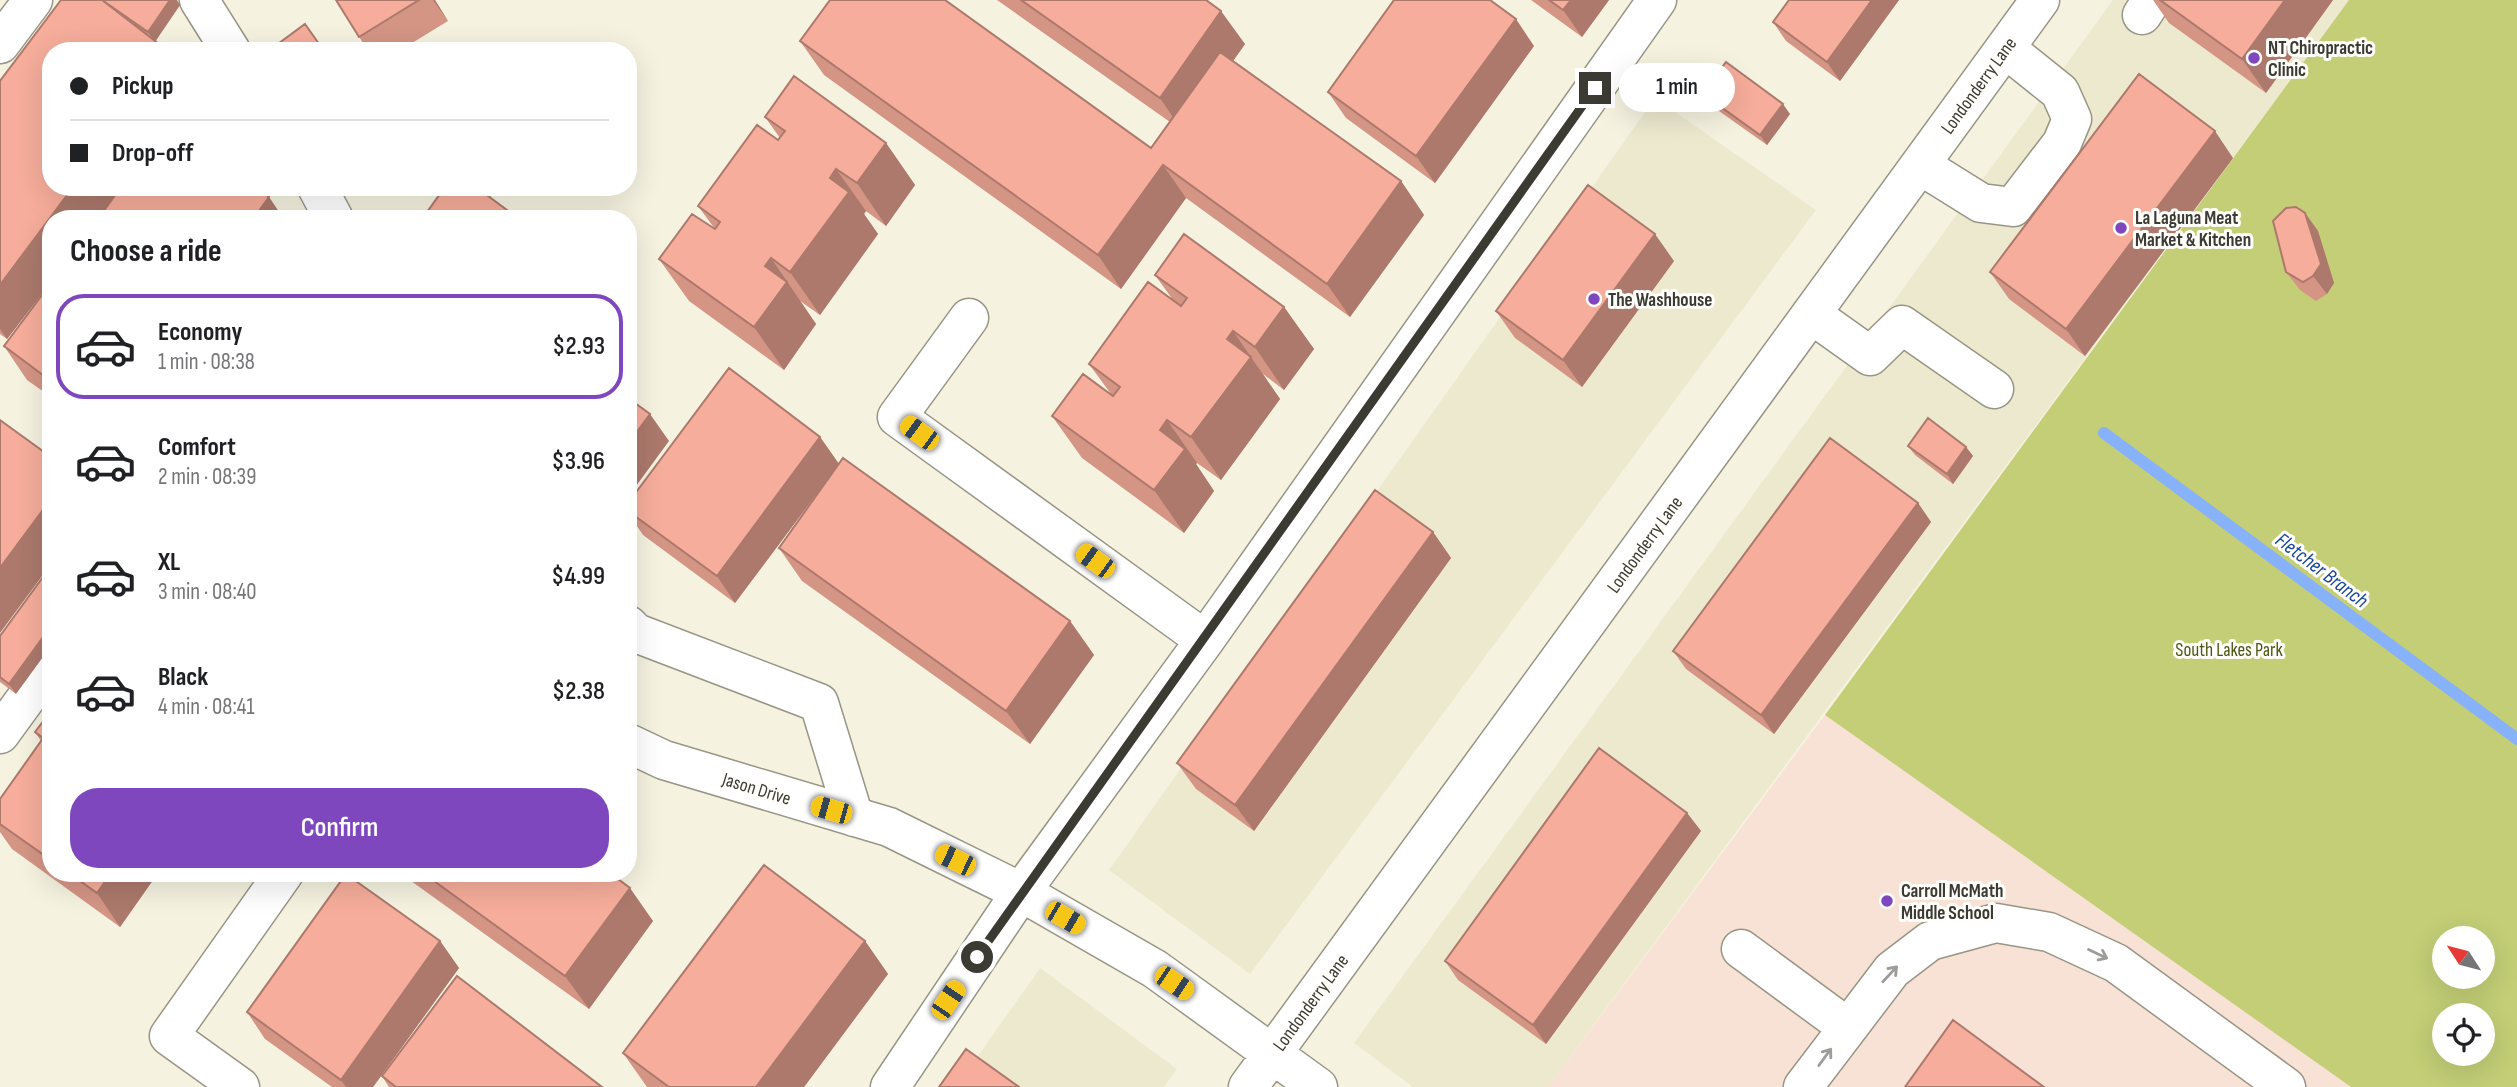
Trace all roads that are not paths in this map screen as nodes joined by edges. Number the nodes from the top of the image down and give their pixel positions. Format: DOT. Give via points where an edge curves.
graph roads {
  1 [pos="33,0"];
  2 [pos="199,0"];
  3 [pos="1657,0"];
  4 [pos="2040,0"];
  5 [pos="225,42"];
  6 [pos="0,44"];
  7 [pos="2005,48"];
  8 [pos="1920,165"];
  9 [pos="1811,314"];
  10 [pos="969,318"];
  11 [pos="1994,389"];
  12 [pos="637,633"];
  13 [pos="1205,640"];
  14 [pos="42,676"];
  15 [pos="0,734"];
  16 [pos="637,747"];
  17 [pos="855,817"];
  18 [pos="278,882"];
  19 [pos="1021,892"];
  20 [pos="1741,949"];
  21 [pos="1847,1027"];
  22 [pos="1274,1052"];
  23 [pos="240,1087"];
  24 [pos="890,1087"];
  25 [pos="1248,1087"];
  26 [pos="1318,1087"];
  27 [pos="1803,1087"];
  28 [pos="2286,1087"];
  1 -- 6 [label="street"];
  2 -- 5 [label="street"];
  3 -- 13 [label="street"];
  4 -- 7 [label="street, Londonderry Lane"];
  7 -- 8 [label="street, Londonderry Lane"];
  7 -- 8 [label="street" via="2060,92 2072,119 2062,143 2013,207 1981,203"];
  8 -- 9 [label="street, Londonderry Lane"];
  9 -- 11 [label="street" via="1870,356 1902,326"];
  9 -- 22 [label="street, Londonderry Lane"];
  10 -- 13 [label="street" via="897,417"];
  12 -- 17 [label="street" via="819,703"];
  13 -- 19 [label="street"];
  14 -- 15 [label="street"];
  16 -- 17 [label="street, Jason Drive" via="664,760"];
  17 -- 19 [label="street, Jason Drive" via="889,827"];
  18 -- 23 [label="street" via="169,1036"];
  19 -- 22 [label="street, Jason Drive" via="1155,969"];
  19 -- 24 [label="street"];
  20 -- 21 [label="street"];
  27 -- 21 [label="street, one-way"];
  21 -- 28 [label="street, one-way" via="1892,970 1930,942 1996,923 2049,932 2116,963"];
  22 -- 25 [label="street, Londonderry Lane"];
  22 -- 26 [label="street, Jason Drive"];
}
